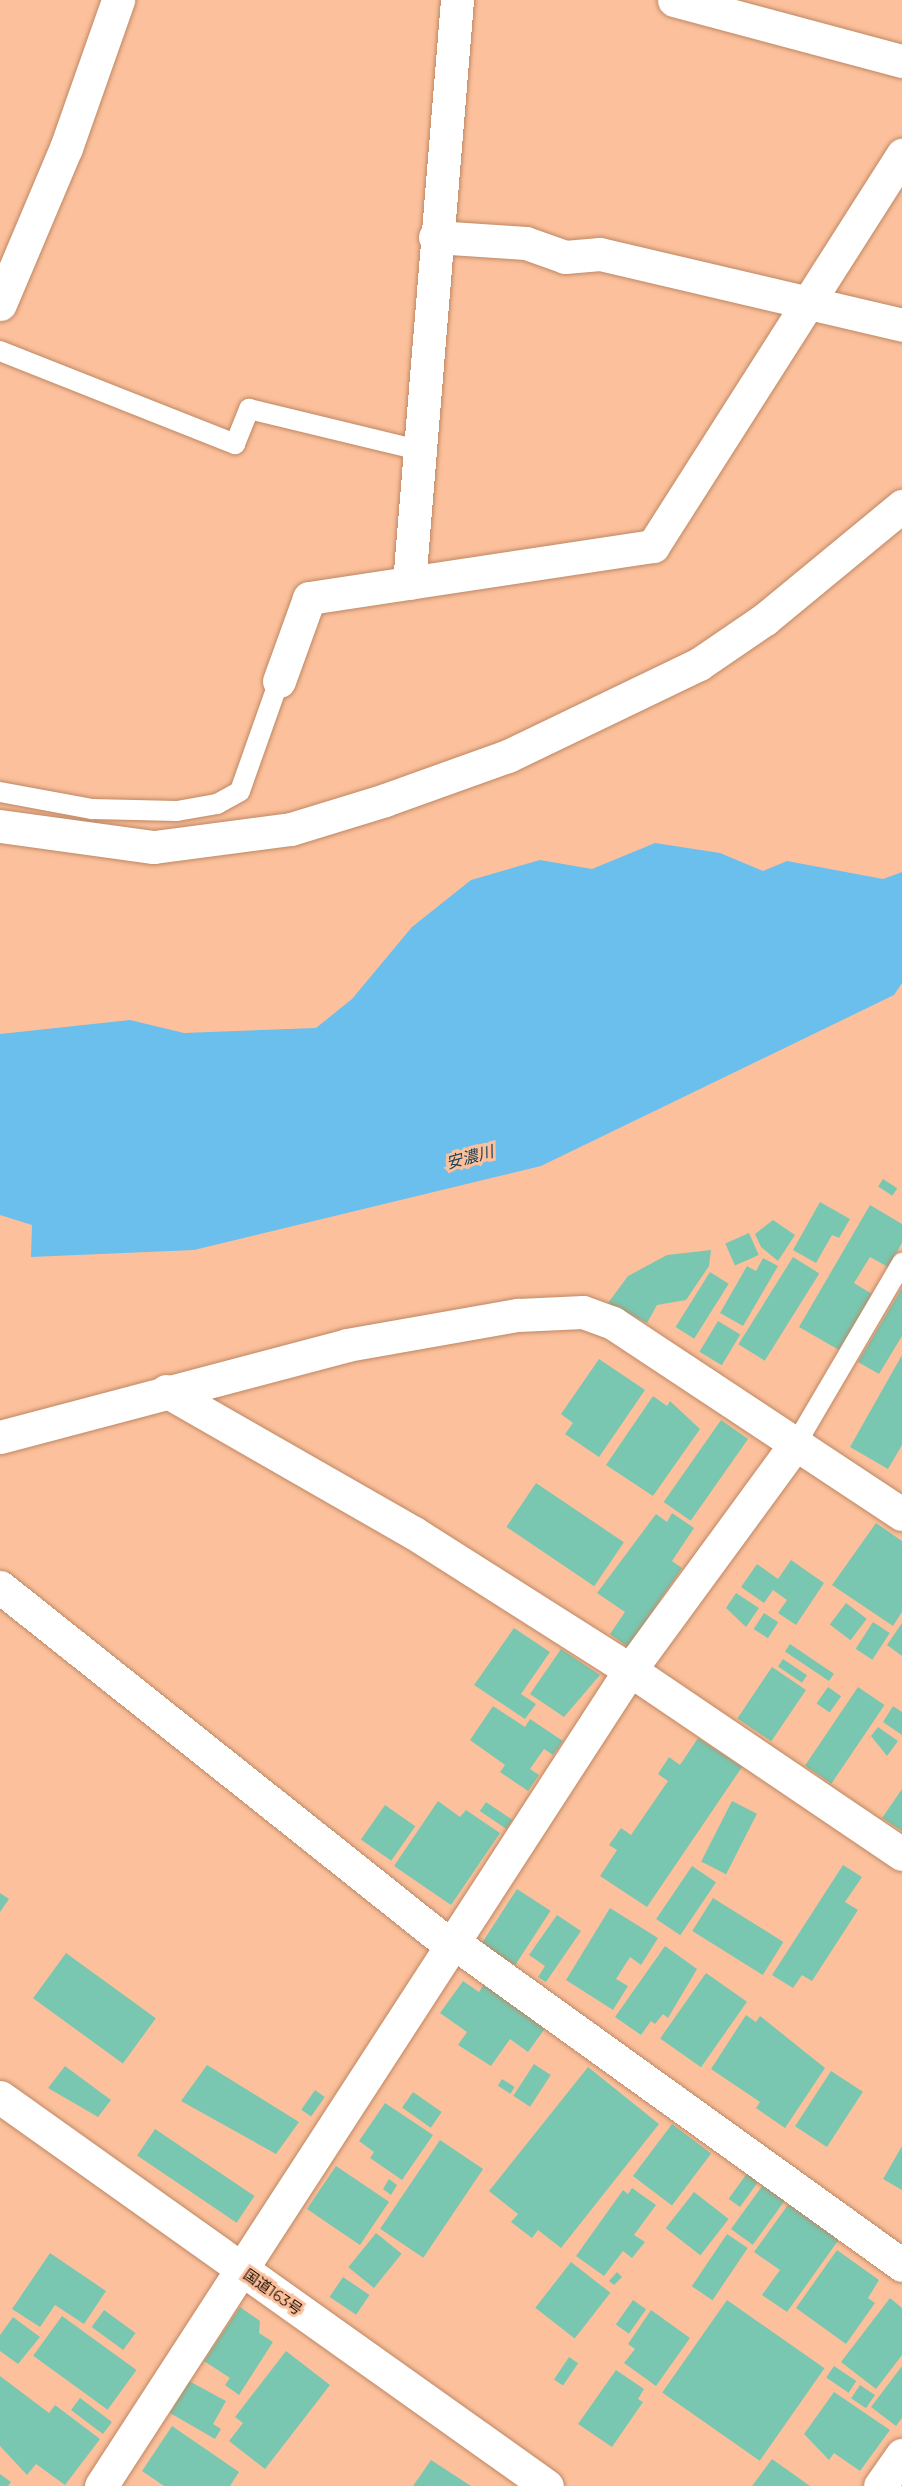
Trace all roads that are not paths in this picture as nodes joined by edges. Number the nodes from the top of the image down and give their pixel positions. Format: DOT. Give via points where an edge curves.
graph roads {
  1 [pos="118,0"];
  2 [pos="457,0"];
  3 [pos="674,0"];
  4 [pos="902,61"];
  5 [pos="902,155"];
  6 [pos="435,237"];
  7 [pos="808,302"];
  8 [pos="0,304"];
  9 [pos="902,325"];
  10 [pos="0,351"];
  11 [pos="419,450"];
  12 [pos="902,506"];
  13 [pos="409,583"];
  14 [pos="279,681"];
  15 [pos="0,792"];
  16 [pos="0,826"];
  17 [pos="902,1263"];
  18 [pos="165,1391"];
  19 [pos="0,1437"];
  20 [pos="797,1442"];
  21 [pos="902,1514"];
  22 [pos="0,1587"];
  23 [pos="630,1670"];
  24 [pos="902,1854"];
  25 [pos="452,1944"];
  26 [pos="0,2097"];
  27 [pos="902,2265"];
  28 [pos="238,2267"];
  29 [pos="902,2455"];
  30 [pos="101,2486"];
  31 [pos="547,2486"];
  32 [pos="880,2486"];
  1 -- 8 [label="main road" via="66,148"];
  2 -- 6 [label="main road"];
  3 -- 4 [label="main road"];
  5 -- 7 [label="main road"];
  6 -- 7 [label="main road" via="526,243 565,257 600,254"];
  6 -- 11 [label="main road"];
  7 -- 9 [label="main road"];
  7 -- 13 [label="main road" via="652,546"];
  10 -- 11 [label="lane" via="235,444 249,409"];
  11 -- 13 [label="main road"];
  12 -- 16 [label="main road" via="765,619 699,664 508,756 385,800 291,830 154,847"];
  13 -- 14 [label="main road" via="309,598"];
  14 -- 15 [label="lane" via="240,791 217,804 177,811 92,809"];
  17 -- 20 [label="lane"];
  18 -- 19 [label="main road"];
  18 -- 20 [label="main road" via="347,1345 518,1315 583,1312 613,1323"];
  18 -- 23 [label="main road" via="414,1533"];
  20 -- 21 [label="main road"];
  20 -- 23 [label="main road"];
  22 -- 25 [label="main road"];
  23 -- 24 [label="main road"];
  23 -- 25 [label="main road"];
  25 -- 27 [label="main road"];
  25 -- 28 [label="main road"];
  26 -- 28 [label="main road, 国道163号"];
  28 -- 30 [label="main road"];
  28 -- 31 [label="main road, 国道163号"];
  29 -- 32 [label="main road"];
}
